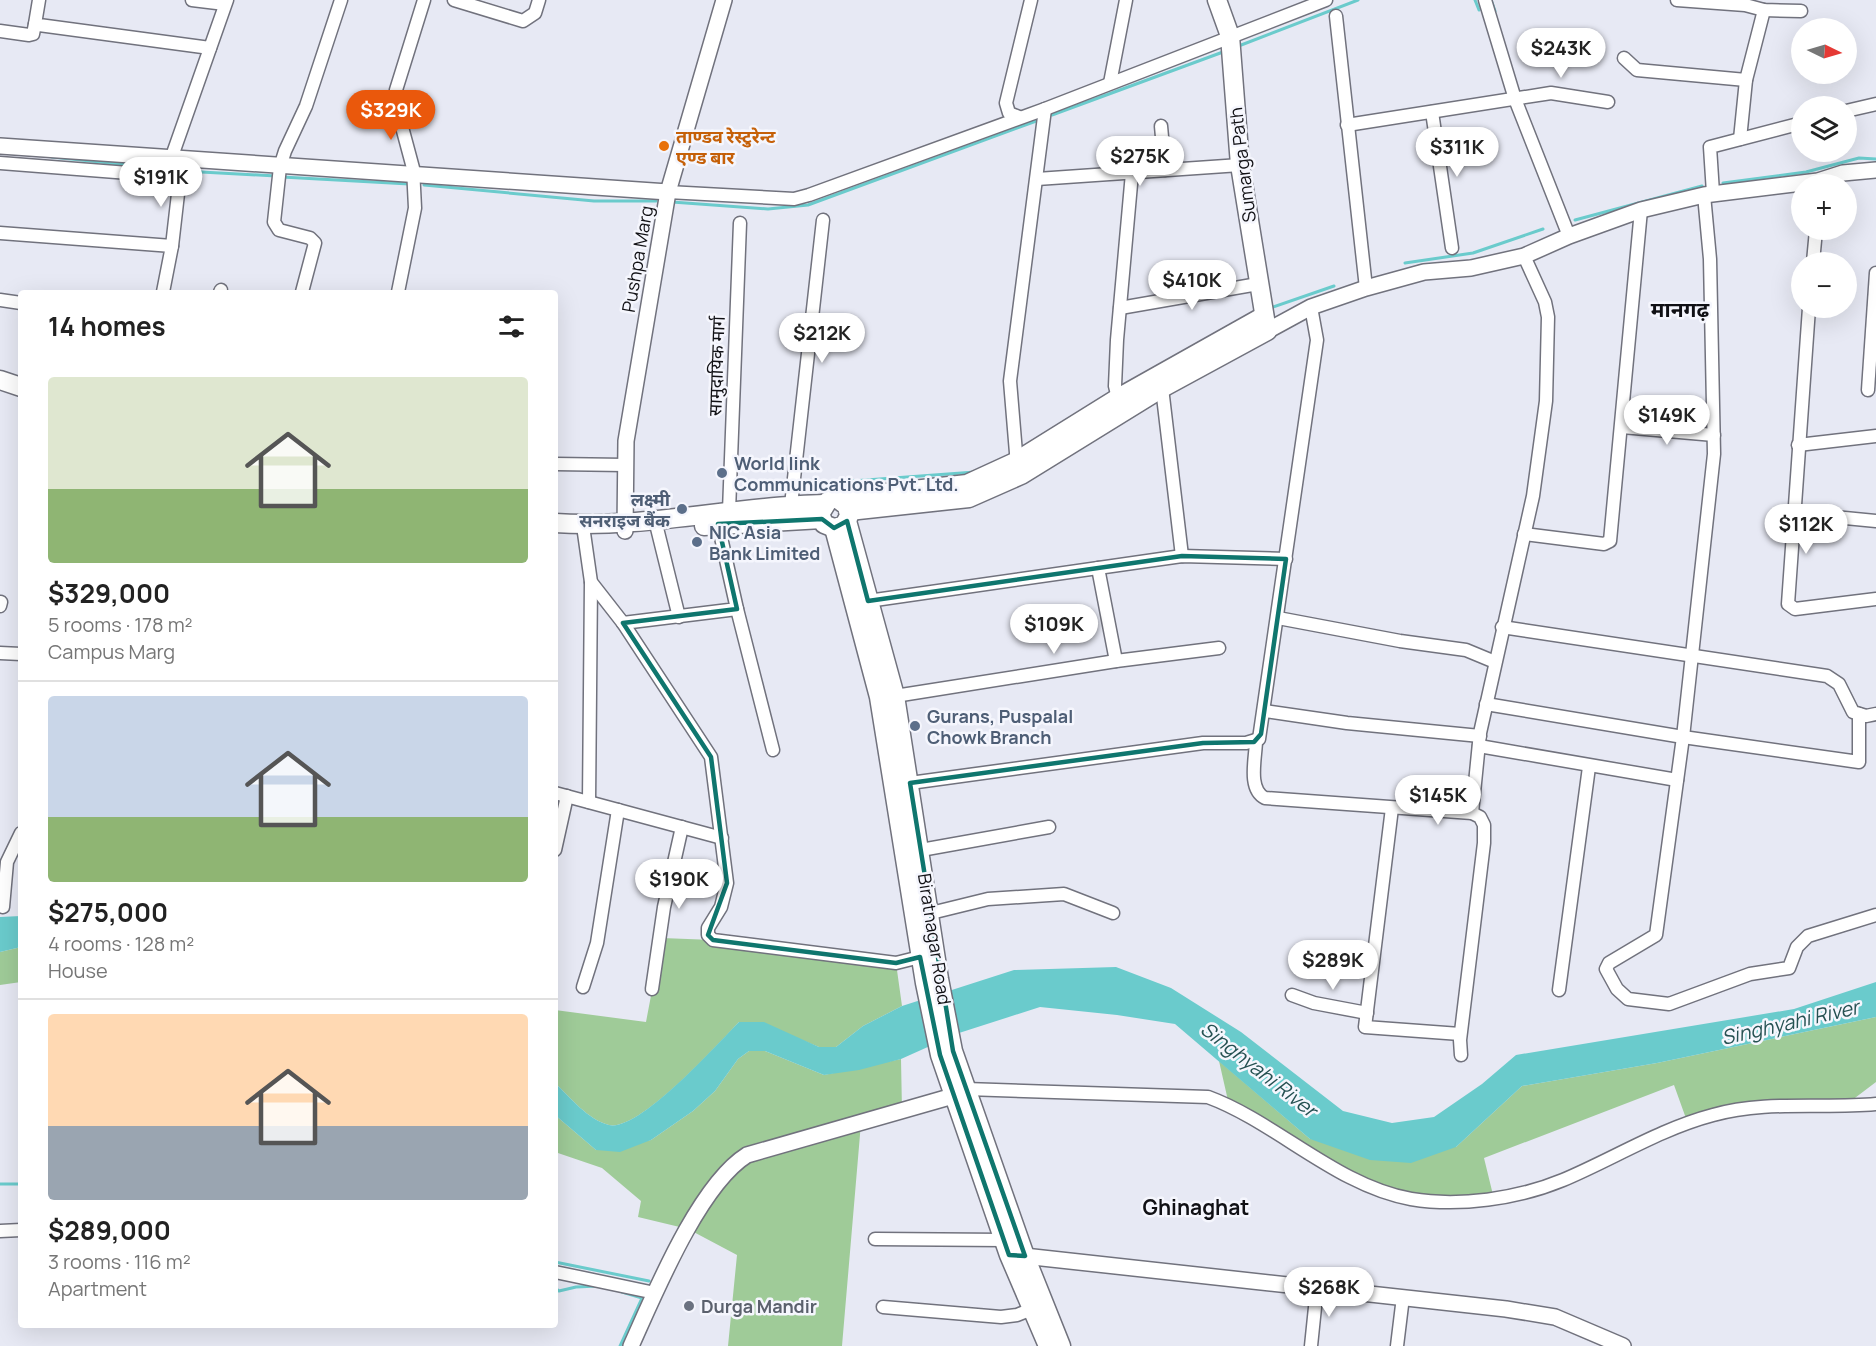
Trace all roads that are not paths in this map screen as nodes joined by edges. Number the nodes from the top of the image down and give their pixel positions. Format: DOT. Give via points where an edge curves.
graph roads {
  1 [pos="39,0"];
  2 [pos="192,0"];
  3 [pos="341,0"];
  4 [pos="424,0"];
  5 [pos="454,0"];
  6 [pos="539,0"];
  7 [pos="724,0"];
  8 [pos="1031,0"];
  9 [pos="1126,0"];
  10 [pos="1217,0"];
  11 [pos="1326,0"];
  12 [pos="1485,0"];
  13 [pos="1677,0"];
  14 [pos="226,2"];
  15 [pos="1764,10"];
  16 [pos="1801,11"];
  17 [pos="1336,16"];
  18 [pos="35,24"];
  19 [pos="0,31"];
  20 [pos="1230,36"];
  21 [pos="210,48"];
  22 [pos="1624,58"];
  23 [pos="1746,80"];
  24 [pos="1110,83"];
  25 [pos="1515,99"];
  26 [pos="1608,102"];
  27 [pos="1876,104"];
  28 [pos="1857,108"];
  29 [pos="1045,109"];
  30 [pos="1432,112"];
  31 [pos="1019,117"];
  32 [pos="1347,125"];
  33 [pos="1161,126"];
  34 [pos="1791,126"];
  35 [pos="1740,139"];
  36 [pos="0,146"];
  37 [pos="0,163"];
  38 [pos="1240,165"];
  39 [pos="179,166"];
  40 [pos="280,167"];
  41 [pos="1165,170"];
  42 [pos="1876,170"];
  43 [pos="1132,172"];
  44 [pos="1840,174"];
  45 [pos="414,175"];
  46 [pos="1037,179"];
  47 [pos="1791,186"];
  48 [pos="668,192"];
  49 [pos="1709,194"];
  50 [pos="1641,210"];
  51 [pos="824,220"];
  52 [pos="740,223"];
  53 [pos="0,233"];
  54 [pos="1569,236"];
  55 [pos="172,246"];
  56 [pos="1452,248"];
  57 [pos="1524,256"];
  58 [pos="1876,273"];
  59 [pos="1258,284"];
  60 [pos="1366,288"];
  61 [pos="163,290"];
  62 [pos="303,290"];
  63 [pos="398,290"];
  64 [pos="0,300"];
  65 [pos="18,303"];
  66 [pos="1311,307"];
  67 [pos="1120,308"];
  68 [pos="1808,318"];
  69 [pos="1266,324"];
  70 [pos="0,380"];
  71 [pos="18,386"];
  72 [pos="1162,387"];
  73 [pos="1868,390"];
  74 [pos="0,393"];
  75 [pos="18,398"];
  76 [pos="1118,398"];
  77 [pos="1622,427"];
  78 [pos="1714,435"];
  79 [pos="1876,436"];
  80 [pos="1798,445"];
  81 [pos="558,464"];
  82 [pos="625,465"];
  83 [pos="1018,468"];
  84 [pos="792,505"];
  85 [pos="1794,513"];
  86 [pos="836,514"];
  87 [pos="724,517"];
  88 [pos="1876,521"];
  89 [pos="558,523"];
  90 [pos="657,525"];
  91 [pos="624,527"];
  92 [pos="558,532"];
  93 [pos="584,533"];
  94 [pos="1524,534"];
  95 [pos="1182,556"];
  96 [pos="1286,559"];
  97 [pos="1098,568"];
  98 [pos="591,582"];
  99 [pos="1876,599"];
  100 [pos="868,601"];
  101 [pos="737,609"];
  102 [pos="679,617"];
  103 [pos="1278,618"];
  104 [pos="623,623"];
  105 [pos="1502,627"];
  106 [pos="1219,648"];
  107 [pos="0,653"];
  108 [pos="18,654"];
  109 [pos="1691,656"];
  110 [pos="1116,661"];
  111 [pos="1495,662"];
  112 [pos="895,696"];
  113 [pos="1486,704"];
  114 [pos="1265,711"];
  115 [pos="1859,714"];
  116 [pos="1876,714"];
  117 [pos="1683,737"];
  118 [pos="1256,740"];
  119 [pos="1479,741"];
  120 [pos="773,750"];
  121 [pos="1589,767"];
  122 [pos="1677,780"];
  123 [pos="910,783"];
  124 [pos="561,795"];
  125 [pos="589,802"];
  126 [pos="1392,808"];
  127 [pos="618,810"];
  128 [pos="1472,813"];
  129 [pos="558,822"];
  130 [pos="682,827"];
  131 [pos="1049,827"];
  132 [pos="722,838"];
  133 [pos="18,840"];
  134 [pos="921,850"];
  135 [pos="3,907"];
  136 [pos="931,913"];
  137 [pos="1113,913"];
  138 [pos="1876,915"];
  139 [pos="920,957"];
  140 [pos="932,981"];
  141 [pos="583,987"];
  142 [pos="652,989"];
  143 [pos="1558,990"];
  144 [pos="1292,995"];
  145 [pos="1366,1013"];
  146 [pos="1460,1034"];
  147 [pos="1461,1055"];
  148 [pos="960,1093"];
  149 [pos="1876,1104"];
  150 [pos="18,1230"];
  151 [pos="0,1231"];
  152 [pos="875,1239"];
  153 [pos="1013,1250"];
  154 [pos="558,1273"];
  155 [pos="1317,1288"];
  156 [pos="655,1293"];
  157 [pos="1403,1298"];
  158 [pos="883,1307"];
  159 [pos="1032,1309"];
  160 [pos="631,1346"];
  161 [pos="1048,1346"];
  162 [pos="1061,1346"];
  163 [pos="1311,1346"];
  164 [pos="1397,1346"];
  165 [pos="1623,1346"];
  1 -- 18 [label="street"];
  2 -- 14 [label="street"];
  3 -- 40 [label="street" via="306,106"];
  4 -- 45 [label="street" via="395,101"];
  5 -- 6 [label="street" via="523,21 535,13"];
  7 -- 48 [label="street, Pushpa Marg"];
  8 -- 31 [label="street" via="1006,103 1009,113"];
  9 -- 24 [label="street"];
  10 -- 20 [label="main road, Sumarga Path"];
  11 -- 20 [label="street"];
  12 -- 25 [label="street"];
  13 -- 15 [label="street"];
  14 -- 21 [label="street"];
  15 -- 16 [label="street"];
  15 -- 23 [label="street"];
  17 -- 32 [label="street"];
  18 -- 19 [label="street" via="33,34 29,35"];
  18 -- 21 [label="street"];
  20 -- 24 [label="street"];
  20 -- 38 [label="main road, Sumarga Path"];
  21 -- 39 [label="street"];
  22 -- 23 [label="street" via="1636,70"];
  23 -- 35 [label="street"];
  24 -- 29 [label="street"];
  25 -- 26 [label="street" via="1551,93"];
  25 -- 30 [label="street"];
  25 -- 54 [label="street"];
  27 -- 28 [label="street"];
  29 -- 31 [label="street"];
  29 -- 46 [label="street"];
  30 -- 32 [label="street"];
  30 -- 56 [label="street"];
  31 -- 48 [label="street" via="794,199"];
  32 -- 60 [label="street"];
  33 -- 41 [label="street"];
  34 -- 35 [label="street"];
  35 -- 49 [label="street" via="1710,147"];
  36 -- 39 [label="street"];
  37 -- 39 [label="street"];
  38 -- 41 [label="street"];
  38 -- 59 [label="main road, Sumarga Path"];
  39 -- 40 [label="street"];
  39 -- 55 [label="street"];
  40 -- 45 [label="street"];
  40 -- 62 [label="street" via="274,222 279,230 310,238 315,243"];
  41 -- 43 [label="street"];
  42 -- 44 [label="street"];
  43 -- 46 [label="street"];
  43 -- 67 [label="street"];
  45 -- 48 [label="street"];
  45 -- 63 [label="street" via="415,208"];
  46 -- 83 [label="street" via="1010,381"];
  47 -- 49 [label="street"];
  48 -- 82 [label="street, Pushpa Marg"];
  49 -- 50 [label="street"];
  49 -- 78 [label="street"];
  50 -- 54 [label="street"];
  50 -- 77 [label="street"];
  51 -- 84 [label="street"];
  52 -- 87 [label="street, सामुदायिक मार्ग"];
  53 -- 55 [label="street"];
  54 -- 57 [label="street"];
  55 -- 61 [label="street"];
  57 -- 60 [label="street" via="1470,268 1424,272"];
  57 -- 94 [label="street" via="1548,317 1546,401"];
  58 -- 73 [label="street"];
  59 -- 67 [label="street"];
  59 -- 69 [label="main road, Sumarga Path"];
  60 -- 66 [label="street"];
  64 -- 65 [label="street"];
  66 -- 69 [label="street"];
  66 -- 96 [label="street" via="1317,340"];
  67 -- 76 [label="street" via="1115,386"];
  68 -- 80 [label="street"];
  69 -- 72 [label="main road"];
  69 -- 76 [label="main road"];
  70 -- 71 [label="main road"];
  72 -- 83 [label="main road"];
  72 -- 95 [label="street"];
  74 -- 75 [label="main road"];
  76 -- 83 [label="main road"];
  77 -- 78 [label="street"];
  77 -- 94 [label="street" via="1609,543"];
  78 -- 109 [label="street"];
  79 -- 80 [label="street"];
  80 -- 85 [label="street"];
  81 -- 82 [label="street"];
  82 -- 91 [label="street, Pushpa Marg"];
  83 -- 86 [label="main road" via="968,484"];
  84 -- 86 [label="main road"];
  84 -- 87 [label="main road"];
  85 -- 88 [label="street"];
  85 -- 99 [label="street" via="1789,606 1795,609"];
  86 -- 87 [label="main road"];
  86 -- 100 [label="main road, Biratnagar Road"];
  86 -- 139 [label="main road, Biratnagar Road" via="879,697"];
  87 -- 90 [label="main road"];
  87 -- 101 [label="street, सामुदायिक मार्ग"];
  89 -- 91 [label="main road"];
  90 -- 91 [label="main road"];
  90 -- 102 [label="street"];
  91 -- 93 [label="main road"];
  92 -- 93 [label="main road"];
  93 -- 98 [label="street"];
  94 -- 105 [label="street"];
  95 -- 96 [label="street"];
  95 -- 97 [label="street"];
  96 -- 103 [label="street"];
  97 -- 100 [label="street"];
  97 -- 110 [label="street"];
  98 -- 104 [label="street"];
  98 -- 125 [label="street"];
  100 -- 112 [label="main road, Biratnagar Road"];
  101 -- 102 [label="street"];
  101 -- 120 [label="street, सामुदायिक मार्ग"];
  102 -- 104 [label="street"];
  103 -- 111 [label="street" via="1400,642 1466,650"];
  103 -- 114 [label="street"];
  104 -- 132 [label="street" via="711,757"];
  105 -- 109 [label="street"];
  105 -- 111 [label="street"];
  106 -- 110 [label="street"];
  107 -- 108 [label="street"];
  109 -- 115 [label="street" via="1827,676 1839,684 1853,712"];
  109 -- 117 [label="street"];
  110 -- 112 [label="street"];
  111 -- 113 [label="street"];
  112 -- 123 [label="main road, Biratnagar Road"];
  113 -- 117 [label="street"];
  113 -- 119 [label="street"];
  114 -- 118 [label="street"];
  114 -- 119 [label="street"];
  115 -- 116 [label="street"];
  115 -- 117 [label="street" via="1859,762"];
  117 -- 122 [label="street"];
  118 -- 123 [label="street" via="1203,743"];
  118 -- 126 [label="street" via="1254,788 1265,798"];
  119 -- 121 [label="street"];
  119 -- 128 [label="street"];
  121 -- 122 [label="street"];
  121 -- 143 [label="street"];
  122 -- 138 [label="street" via="1656,935 1606,967 1617,989 1628,999 1669,1004 1750,974 1789,968 1797,947 1808,936"];
  123 -- 134 [label="main road, Biratnagar Road"];
  124 -- 125 [label="street"];
  124 -- 129 [label="street"];
  125 -- 127 [label="street"];
  126 -- 128 [label="street"];
  126 -- 145 [label="street"];
  127 -- 130 [label="street"];
  127 -- 141 [label="street" via="597,943"];
  128 -- 146 [label="street" via="1484,825 1484,843"];
  130 -- 132 [label="street"];
  130 -- 142 [label="street"];
  131 -- 134 [label="street"];
  132 -- 139 [label="street" via="727,882 721,907 708,928 713,940 896,963"];
  133 -- 135 [label="street" via="8,862"];
  134 -- 136 [label="main road, Biratnagar Road"];
  136 -- 137 [label="street" via="988,899 1064,894"];
  136 -- 140 [label="main road, Biratnagar Road"];
  139 -- 140 [label="main road, Biratnagar Road"];
  140 -- 148 [label="main road, Biratnagar Road"];
  144 -- 145 [label="street"];
  145 -- 146 [label="street" via="1365,1027"];
  146 -- 147 [label="street"];
  148 -- 149 [label="street" via="1208,1097 1374,1186 1410,1199 1460,1200 1494,1199 1562,1181 1626,1149 1712,1115 1804,1105"];
  148 -- 153 [label="main road, Biratnagar Road"];
  148 -- 153 [label="main road, Biratnagar Road"];
  148 -- 156 [label="street" via="747,1155 730,1165 711,1189"];
  150 -- 151 [label="street"];
  152 -- 153 [label="street"];
  153 -- 155 [label="street"];
  153 -- 159 [label="main road, Biratnagar Road"];
  153 -- 162 [label="main road, Biratnagar Road"];
  154 -- 156 [label="street"];
  155 -- 157 [label="street"];
  155 -- 163 [label="street"];
  156 -- 160 [label="street"];
  157 -- 164 [label="street"];
  157 -- 165 [label="street" via="1555,1317"];
  158 -- 159 [label="street" via="1001,1317"];
  159 -- 161 [label="main road, Biratnagar Road"];
}
